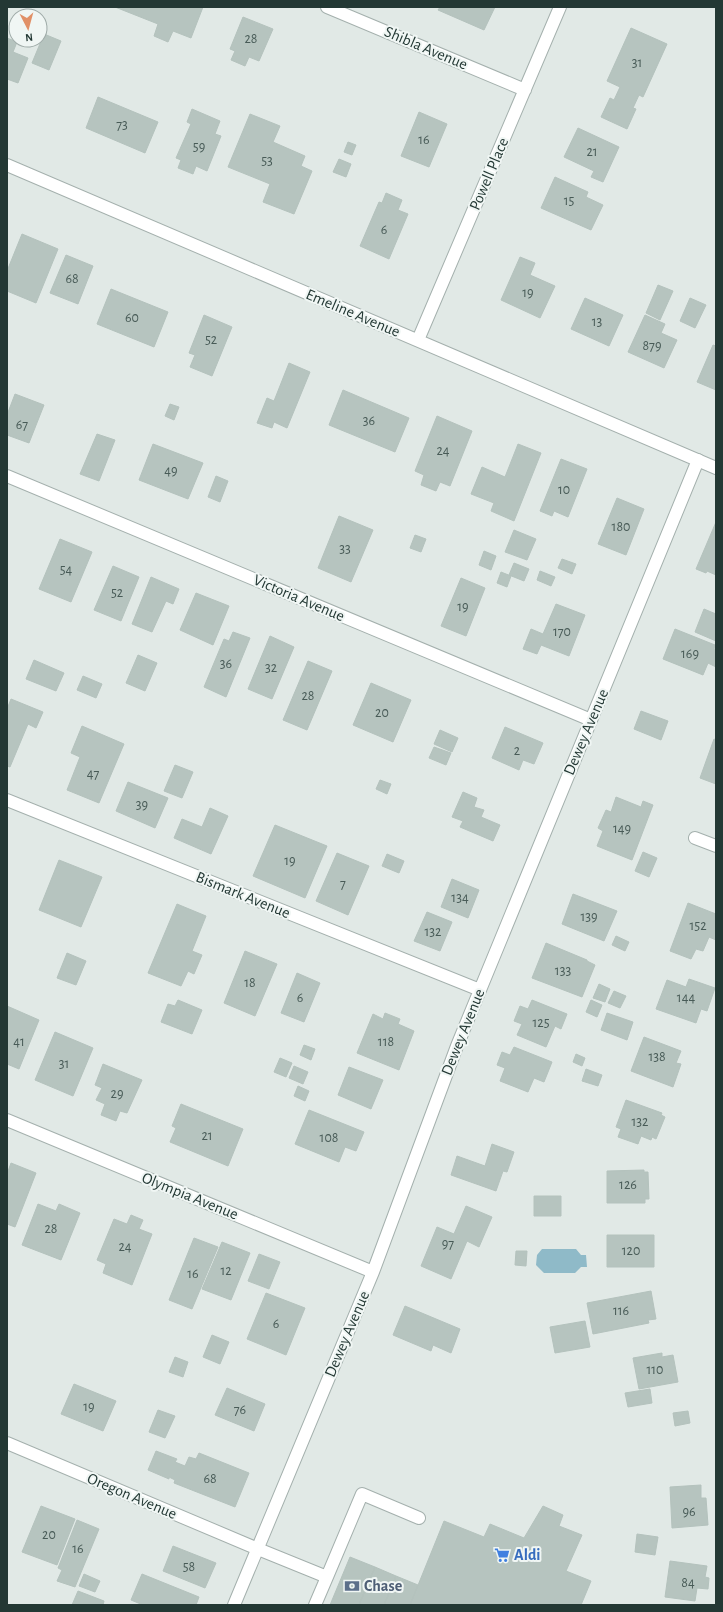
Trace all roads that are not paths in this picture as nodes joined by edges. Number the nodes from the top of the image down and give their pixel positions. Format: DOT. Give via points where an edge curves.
graph roads {
  1 [pos="327,7"];
  2 [pos="560,7"];
  3 [pos="525,90"];
  4 [pos="7,166"];
  5 [pos="418,340"];
  6 [pos="698,460"];
  7 [pos="716,468"];
  8 [pos="7,476"];
  9 [pos="591,720"];
  10 [pos="7,800"];
  11 [pos="695,838"];
  12 [pos="716,846"];
  13 [pos="480,990"];
  14 [pos="7,1120"];
  15 [pos="373,1272"];
  16 [pos="7,1443"];
  17 [pos="419,1518"];
  18 [pos="258,1549"];
  19 [pos="327,1577"];
  20 [pos="234,1605"];
  21 [pos="316,1605"];
  1 -- 3 [label="street, Shibla Avenue"];
  2 -- 3 [label="street, Powell Place"];
  3 -- 5 [label="street, Powell Place"];
  4 -- 5 [label="street, Emeline Avenue"];
  5 -- 6 [label="street, Emeline Avenue"];
  6 -- 7 [label="street, Emeline Avenue"];
  6 -- 9 [label="street, Dewey Avenue"];
  8 -- 9 [label="street, Victoria Avenue"];
  9 -- 13 [label="street, Dewey Avenue"];
  10 -- 13 [label="street, Bismark Avenue"];
  11 -- 12 [label="street"];
  13 -- 15 [label="street, Dewey Avenue"];
  14 -- 15 [label="street, Olympia Avenue"];
  15 -- 18 [label="street, Dewey Avenue"];
  16 -- 18 [label="street, Oregon Avenue"];
  17 -- 19 [label="street" via="362,1494"];
  18 -- 19 [label="street, Oregon Avenue"];
  18 -- 20 [label="street, Dewey Avenue"];
  19 -- 21 [label="street"];
}
